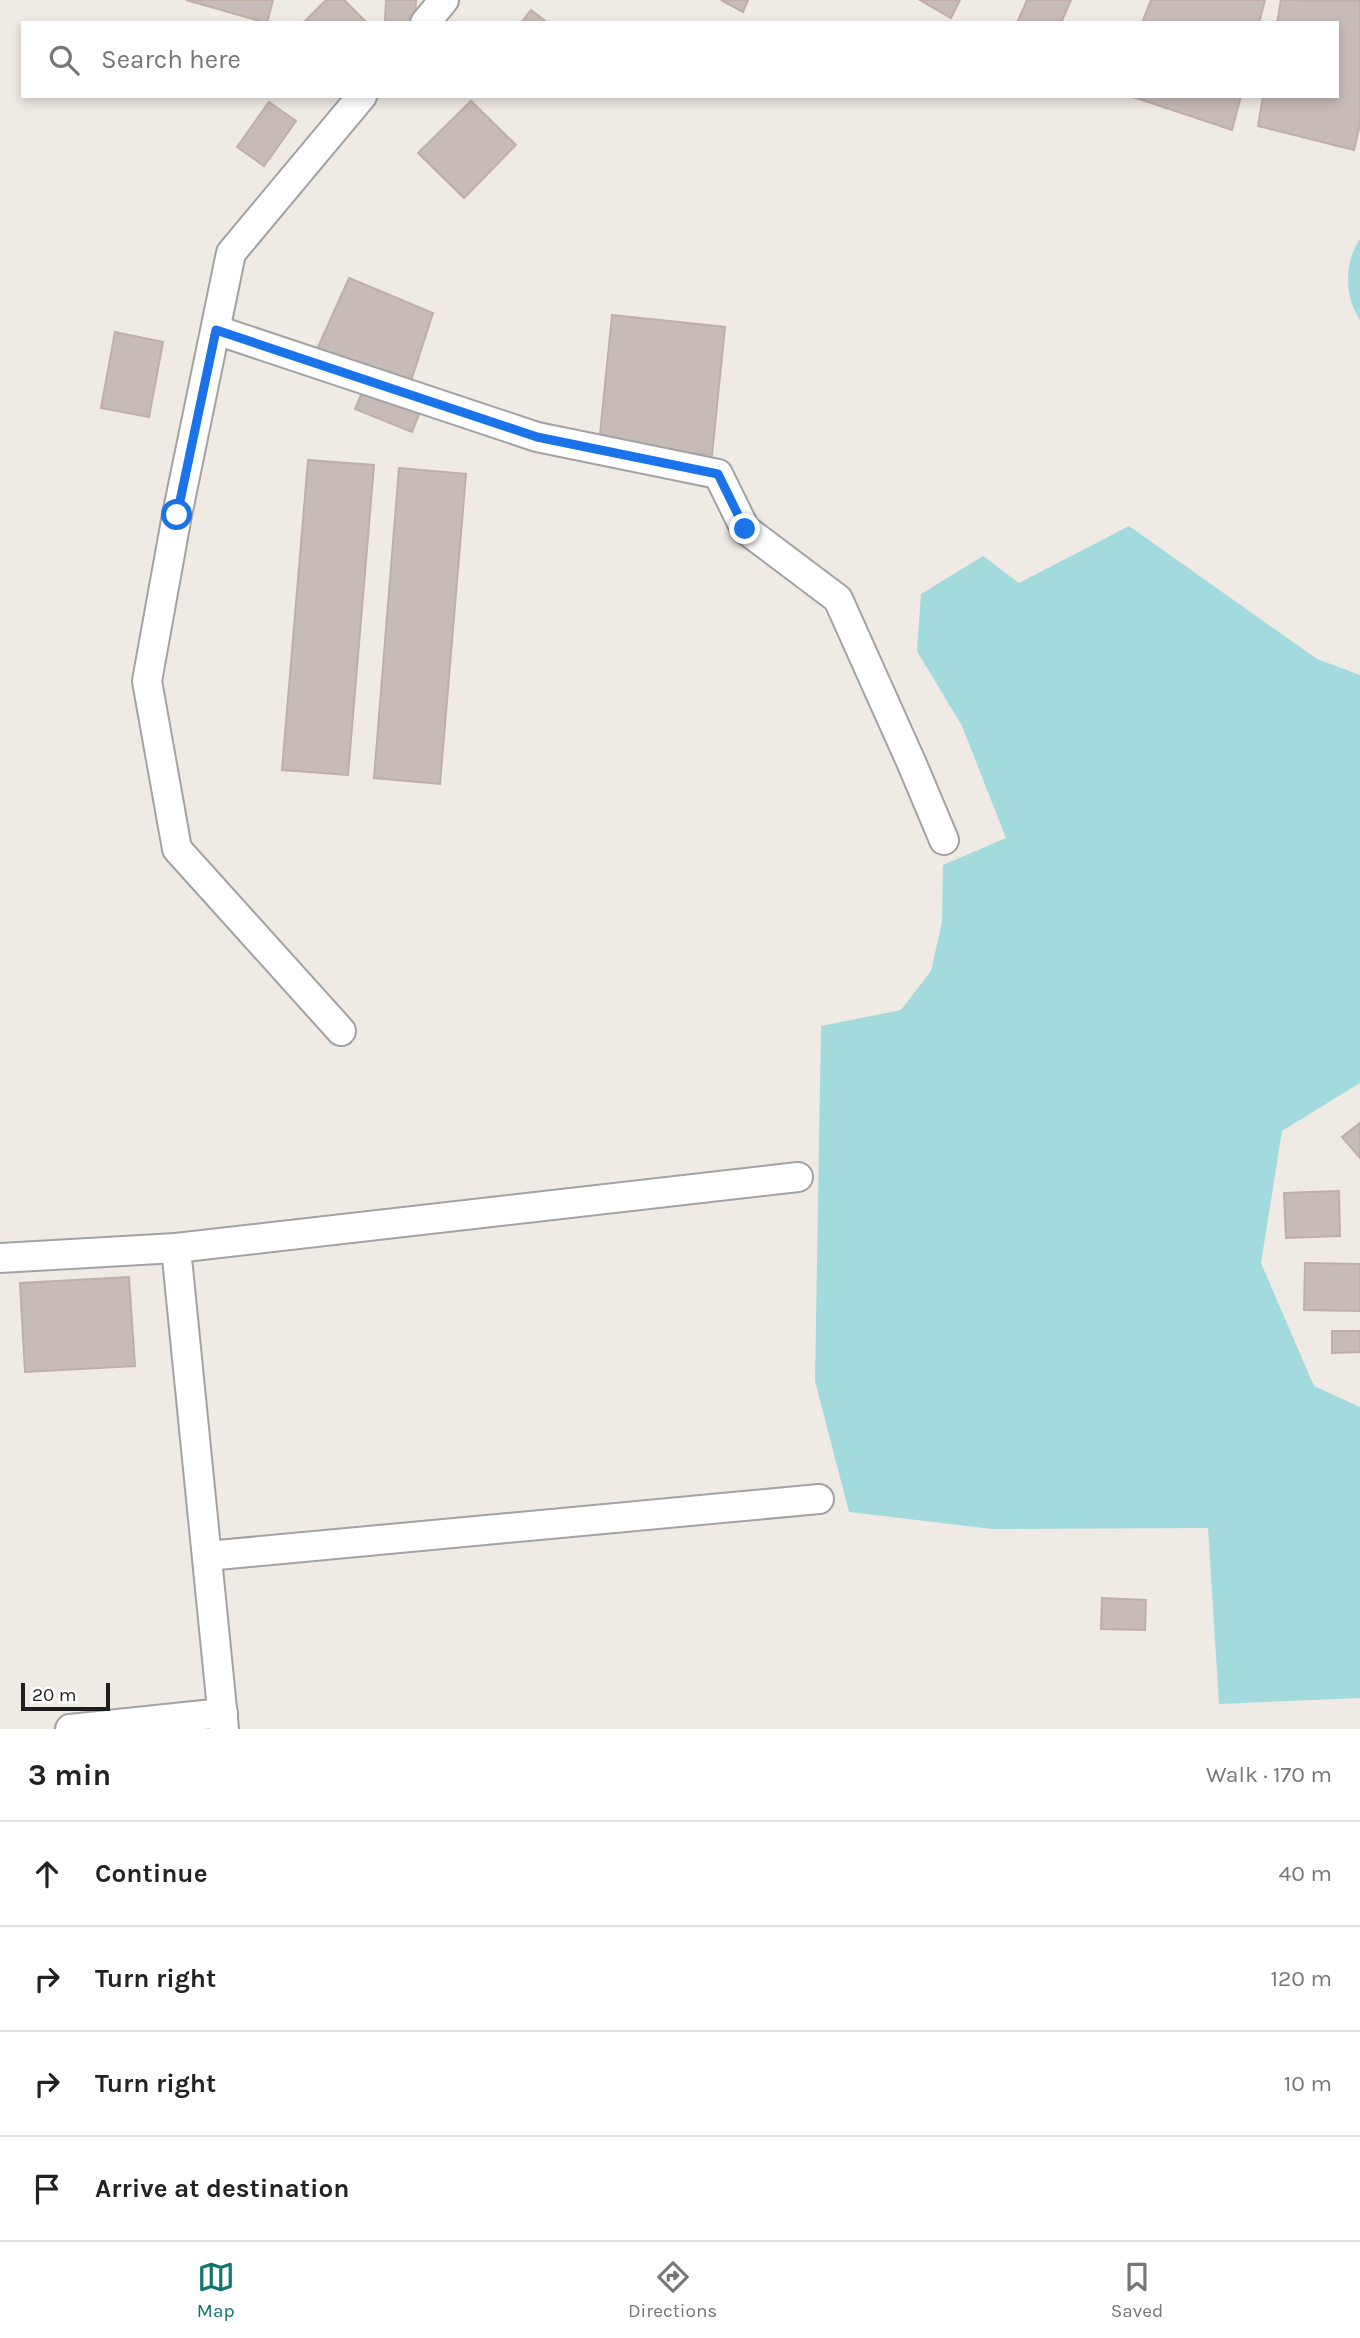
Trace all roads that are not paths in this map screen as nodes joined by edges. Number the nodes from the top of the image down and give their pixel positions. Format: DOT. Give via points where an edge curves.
graph roads {
  1 [pos="444,0"];
  2 [pos="427,21"];
  3 [pos="360,98"];
  4 [pos="216,330"];
  5 [pos="944,841"];
  6 [pos="341,1031"];
  7 [pos="798,1177"];
  8 [pos="176,1248"];
  9 [pos="0,1258"];
  10 [pos="819,1499"];
  11 [pos="207,1556"];
  12 [pos="223,1721"];
  13 [pos="70,1729"];
  1 -- 2 [label="street"];
  3 -- 4 [label="street" via="231,253"];
  4 -- 5 [label="street" via="537,437 718,474 745,529 838,599"];
  4 -- 6 [label="street" via="147,681 177,849"];
  7 -- 8 [label="street"];
  8 -- 9 [label="street"];
  8 -- 11 [label="street"];
  10 -- 11 [label="street"];
  11 -- 12 [label="street"];
  12 -- 13 [label="street"];
}
